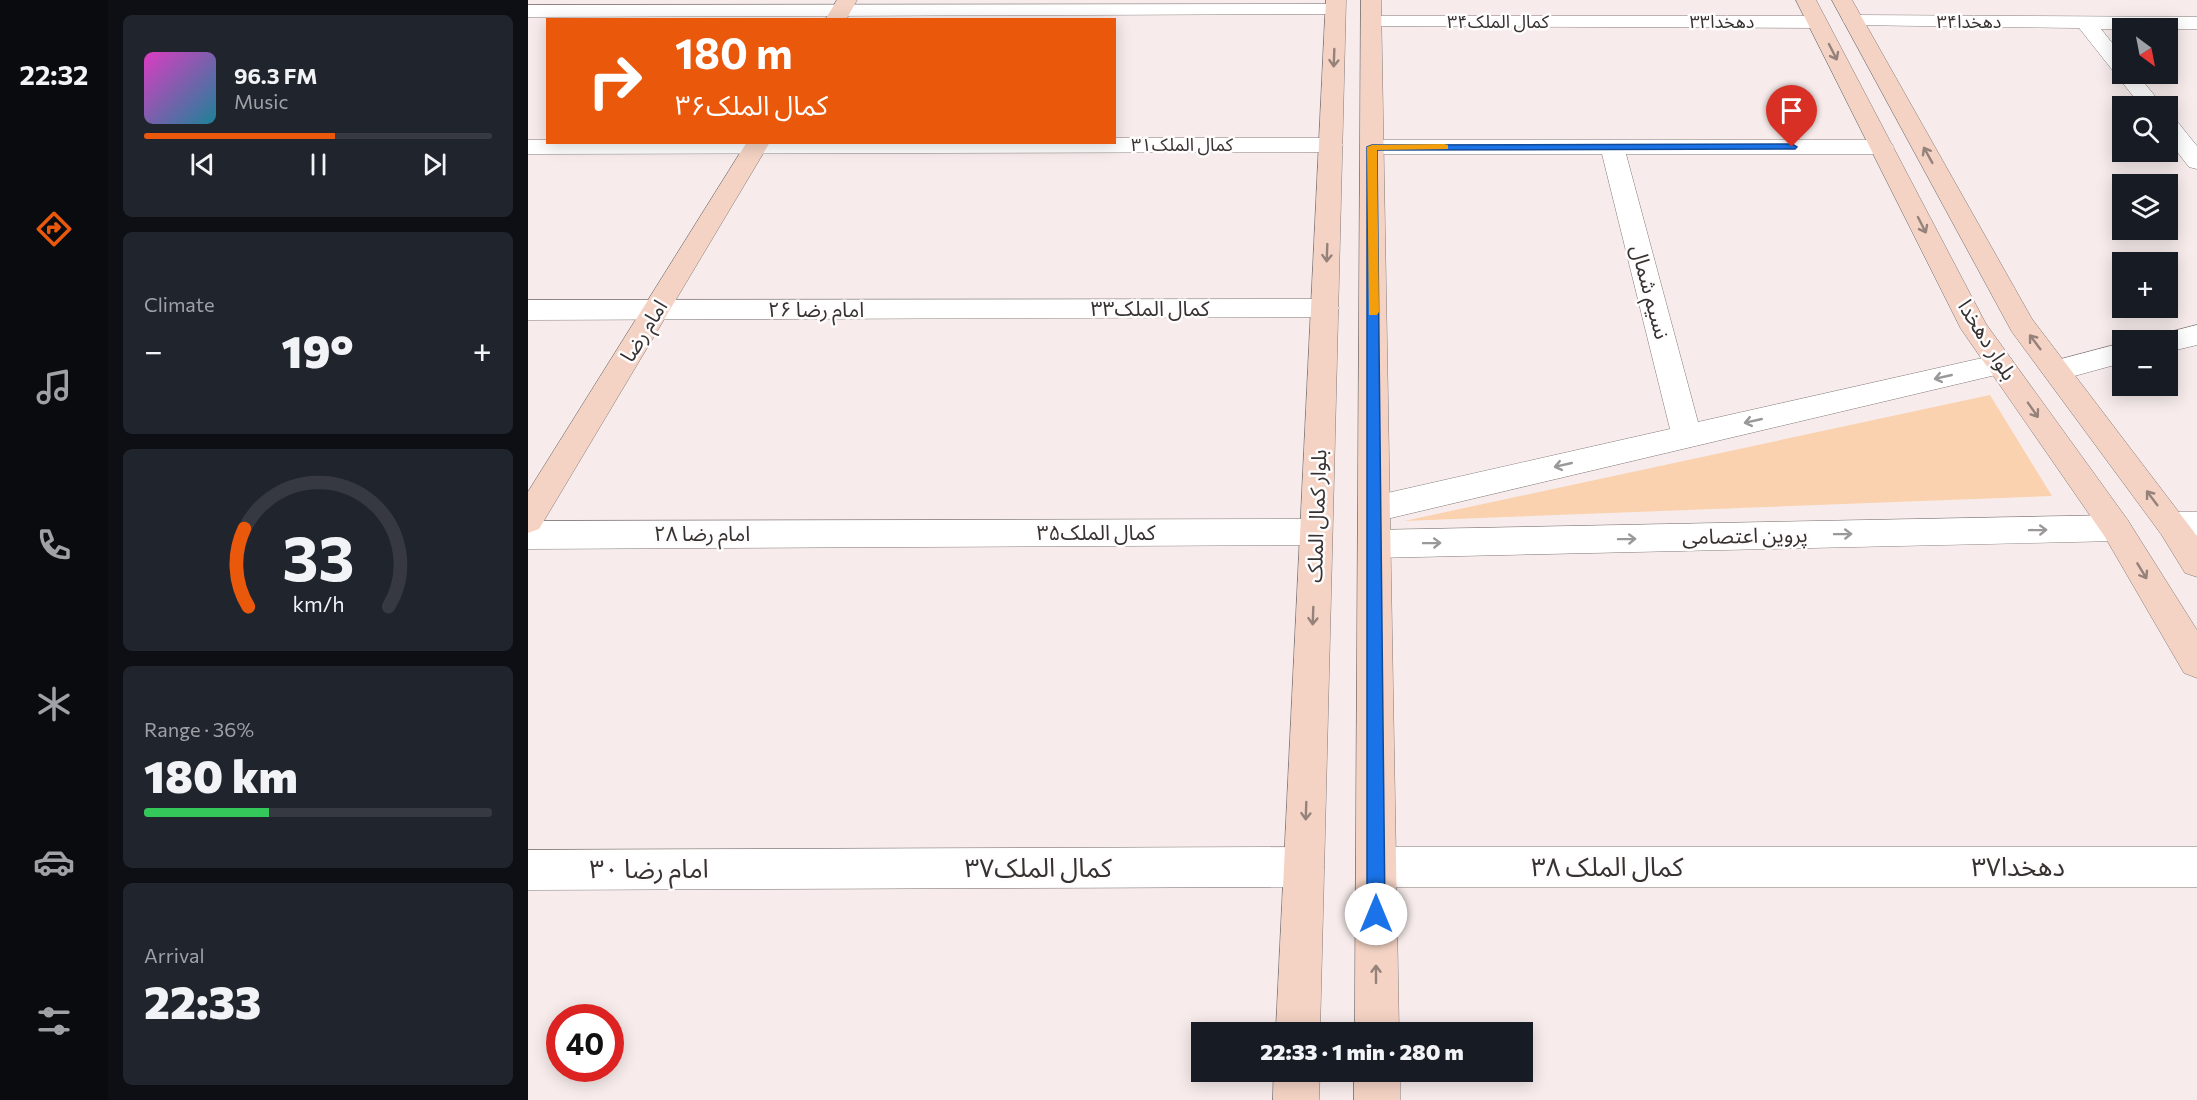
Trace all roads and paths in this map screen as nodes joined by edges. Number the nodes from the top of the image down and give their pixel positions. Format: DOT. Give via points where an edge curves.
graph roads {
  1 [pos="1335,5"];
  2 [pos="840,10"];
  3 [pos="528,11"];
  4 [pos="1371,11"];
  5 [pos="1812,11"];
  6 [pos="1847,11"];
  7 [pos="1626,22"];
  8 [pos="2085,22"];
  9 [pos="2197,23"];
  10 [pos="2112,56"];
  11 [pos="2134,84"];
  12 [pos="2144,96"];
  13 [pos="2178,138"];
  14 [pos="758,144"];
  15 [pos="1331,145"];
  16 [pos="528,147"];
  17 [pos="1372,147"];
  18 [pos="1612,147"];
  19 [pos="1882,147"];
  20 [pos="2197,162"];
  21 [pos="1328,222"];
  22 [pos="1372,223"];
  23 [pos="1325,308"];
  24 [pos="974,309"];
  25 [pos="528,310"];
  26 [pos="657,310"];
  27 [pos="2197,335"];
  28 [pos="2178,340"];
  29 [pos="2112,356"];
  30 [pos="2000,364"];
  31 [pos="2056,370"];
  32 [pos="1687,437"];
  33 [pos="1374,509"];
  34 [pos="528,520"];
  35 [pos="2185,525"];
  36 [pos="2116,528"];
  37 [pos="1316,532"];
  38 [pos="876,534"];
  39 [pos="528,535"];
  40 [pos="1374,544"];
  41 [pos="2197,563"];
  42 [pos="2197,662"];
  43 [pos="1304,867"];
  44 [pos="1376,867"];
  45 [pos="1839,867"];
  46 [pos="2197,867"];
  47 [pos="771,869"];
  48 [pos="528,870"];
  49 [pos="1298,1022"];
  50 [pos="1377,1022"];
  51 [pos="1297,1082"];
  52 [pos="1377,1082"];
  53 [pos="1296,1100"];
  54 [pos="1377,1100"];
  1 -- 2 [label="street"];
  1 -- 15 [label="street, بلوار کمال الملک, one-way"];
  2 -- 3 [label="street"];
  4 -- 7 [label="street, کمال الملک۳۴"];
  4 -- 17 [label="street"];
  5 -- 7 [label="street, دهخدا۳۳"];
  5 -- 19 [label="street, بلوار دهخدا, one-way"];
  6 -- 8 [label="street, دهخدا۳۴"];
  31 -- 6 [label="street, بلوار دهخدا, one-way" via="2022,325"];
  8 -- 9 [label="street, دهخدا۳۴"];
  8 -- 10 [label="street"];
  11 -- 12 [label="street"];
  13 -- 20 [label="street"];
  14 -- 15 [label="street, کمال الملک۳۱"];
  14 -- 16 [label="street, کمال الملک۳۱"];
  14 -- 26 [label="street, امام رضا"];
  15 -- 21 [label="street, بلوار کمال الملک"];
  17 -- 18 [label="street"];
  17 -- 22 [label="street"];
  18 -- 19 [label="street"];
  18 -- 32 [label="street, نسیم شمال"];
  19 -- 30 [label="street, بلوار دهخدا, one-way" via="1975,329"];
  21 -- 22 [label="street"];
  21 -- 23 [label="street, بلوار کمال الملک, one-way"];
  22 -- 33 [label="street"];
  23 -- 24 [label="street, کمال الملک۳۳"];
  23 -- 37 [label="street, بلوار کمال الملک"];
  24 -- 26 [label="street, امام رضا ۲۶"];
  25 -- 26 [label="street, امام رضا ۲۶"];
  26 -- 34 [label="street, امام رضا"];
  27 -- 28 [label="street"];
  29 -- 31 [label="street"];
  30 -- 32 [label="street, one-way"];
  30 -- 36 [label="street, بلوار دهخدا, one-way"];
  35 -- 31 [label="street, بلوار دهخدا, one-way"];
  32 -- 33 [label="street, one-way"];
  33 -- 40 [label="street"];
  35 -- 41 [label="street, بلوار دهخدا"];
  40 -- 36 [label="street, پروین اعتصامی, one-way"];
  36 -- 42 [label="street, بلوار دهخدا, one-way"];
  37 -- 38 [label="street, کمال الملک۳۵"];
  37 -- 43 [label="street, بلوار کمال الملک, one-way"];
  38 -- 39 [label="street, امام رضا ۲۸"];
  40 -- 44 [label="street"];
  43 -- 47 [label="street, کمال الملک۳۷"];
  43 -- 49 [label="street, بلوار کمال الملک"];
  44 -- 45 [label="street, کمال الملک ۳۸"];
  50 -- 44 [label="street, one-way"];
  45 -- 46 [label="street, دهخدا۳۷"];
  47 -- 48 [label="street, امام رضا ۳۰"];
  51 -- 53 [label="street"];
  52 -- 54 [label="street"];
}
